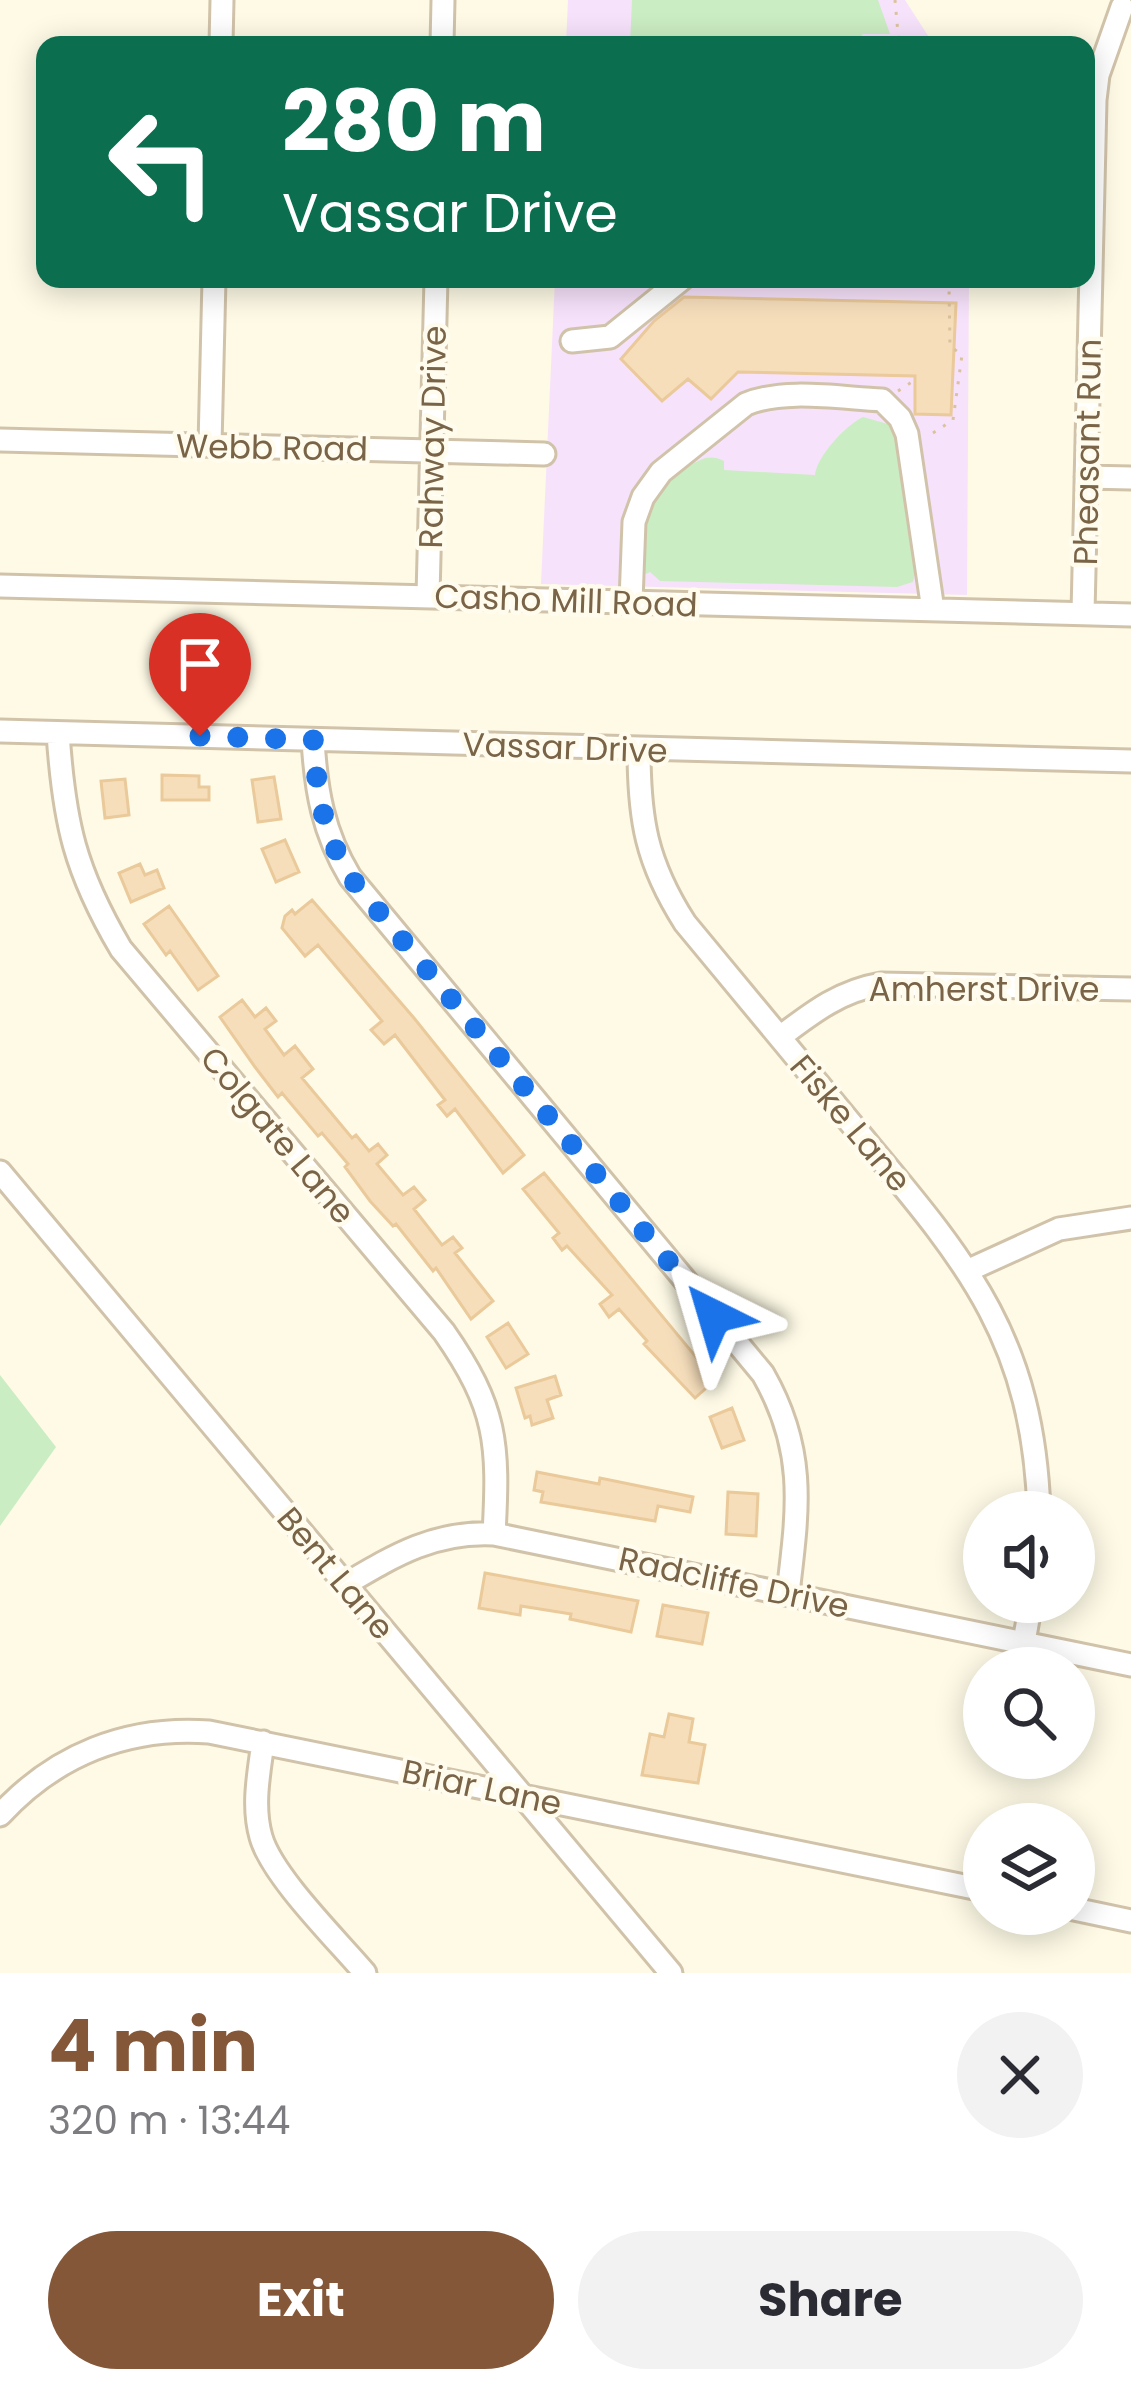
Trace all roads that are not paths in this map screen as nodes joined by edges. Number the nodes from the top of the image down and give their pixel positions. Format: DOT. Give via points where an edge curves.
graph roads {
  1 [pos="222,0"];
  2 [pos="443,0"];
  3 [pos="1120,6"];
  4 [pos="221,36"];
  5 [pos="442,36"];
  6 [pos="1095,100"];
  7 [pos="214,288"];
  8 [pos="436,288"];
  9 [pos="671,288"];
  10 [pos="1091,288"];
  11 [pos="572,341"];
  12 [pos="0,440"];
  13 [pos="210,445"];
  14 [pos="431,451"];
  15 [pos="544,454"];
  16 [pos="1086,477"];
  17 [pos="1131,478"];
  18 [pos="0,586"];
  19 [pos="428,596"];
  20 [pos="631,601"];
  21 [pos="933,610"];
  22 [pos="1083,613"];
  23 [pos="1131,615"];
  24 [pos="0,731"];
  25 [pos="58,733"];
  26 [pos="314,740"];
  27 [pos="639,748"];
  28 [pos="1131,761"];
  29 [pos="1131,989"];
  30 [pos="780,1036"];
  31 [pos="0,1172"];
  32 [pos="1131,1217"];
  33 [pos="969,1270"];
  34 [pos="1037,1491"];
  35 [pos="494,1534"];
  36 [pos="346,1585"];
  37 [pos="788,1593"];
  38 [pos="1027,1623"];
  39 [pos="1024,1642"];
  40 [pos="1131,1665"];
  41 [pos="263,1742"];
  42 [pos="520,1795"];
  43 [pos="0,1815"];
  44 [pos="963,1886"];
  45 [pos="1095,1913"];
  46 [pos="1131,1921"];
  47 [pos="365,1973"];
  48 [pos="671,1973"];
  1 -- 4 [label="street"];
  2 -- 5 [label="street"];
  3 -- 6 [label="street, Pheasant Run"];
  7 -- 13 [label="street"];
  8 -- 14 [label="street, Rahway Drive"];
  9 -- 11 [label="street" via="610,337"];
  10 -- 16 [label="street, Pheasant Run"];
  12 -- 13 [label="street, Webb Road"];
  13 -- 14 [label="street, Webb Road"];
  14 -- 15 [label="street, Webb Road"];
  14 -- 19 [label="street, Rahway Drive"];
  16 -- 17 [label="street"];
  16 -- 22 [label="street, Pheasant Run"];
  18 -- 19 [label="street, Casho Mill Road"];
  19 -- 20 [label="street, Casho Mill Road"];
  20 -- 21 [label="street, Casho Mill Road"];
  20 -- 21 [label="street" via="634,522 650,485 746,404 796,397 881,400 900,418"];
  21 -- 22 [label="street, Casho Mill Road"];
  22 -- 23 [label="street, Casho Mill Road"];
  24 -- 25 [label="street, Vassar Drive"];
  25 -- 26 [label="street, Vassar Drive"];
  25 -- 35 [label="street, Colgate Lane" via="76,861 121,950 474,1375 494,1425"];
  26 -- 27 [label="street, Vassar Drive"];
  26 -- 37 [label="street" via="319,806 350,877 763,1374 797,1471"];
  27 -- 28 [label="street, Vassar Drive"];
  27 -- 30 [label="street, Fiske Lane" via="642,825 662,884"];
  29 -- 30 [label="street, Amherst Drive" via="881,984 845,992"];
  30 -- 33 [label="street, Fiske Lane"];
  31 -- 36 [label="street, Bent Lane"];
  32 -- 33 [label="street" via="1060,1229"];
  33 -- 34 [label="street, Fiske Lane" via="1016,1370"];
  35 -- 36 [label="street, Radcliffe Drive" via="424,1541"];
  35 -- 37 [label="street, Radcliffe Drive"];
  36 -- 42 [label="street, Bent Lane"];
  37 -- 39 [label="street, Radcliffe Drive"];
  38 -- 39 [label="street"];
  39 -- 40 [label="street, Radcliffe Drive"];
  41 -- 42 [label="street, Briar Lane"];
  41 -- 43 [label="street, Briar Lane" via="180,1730 121,1738 44,1774"];
  41 -- 47 [label="street" via="256,1787 261,1839"];
  42 -- 44 [label="street, Briar Lane"];
  42 -- 48 [label="street, Bent Lane"];
  45 -- 46 [label="street"];
}
